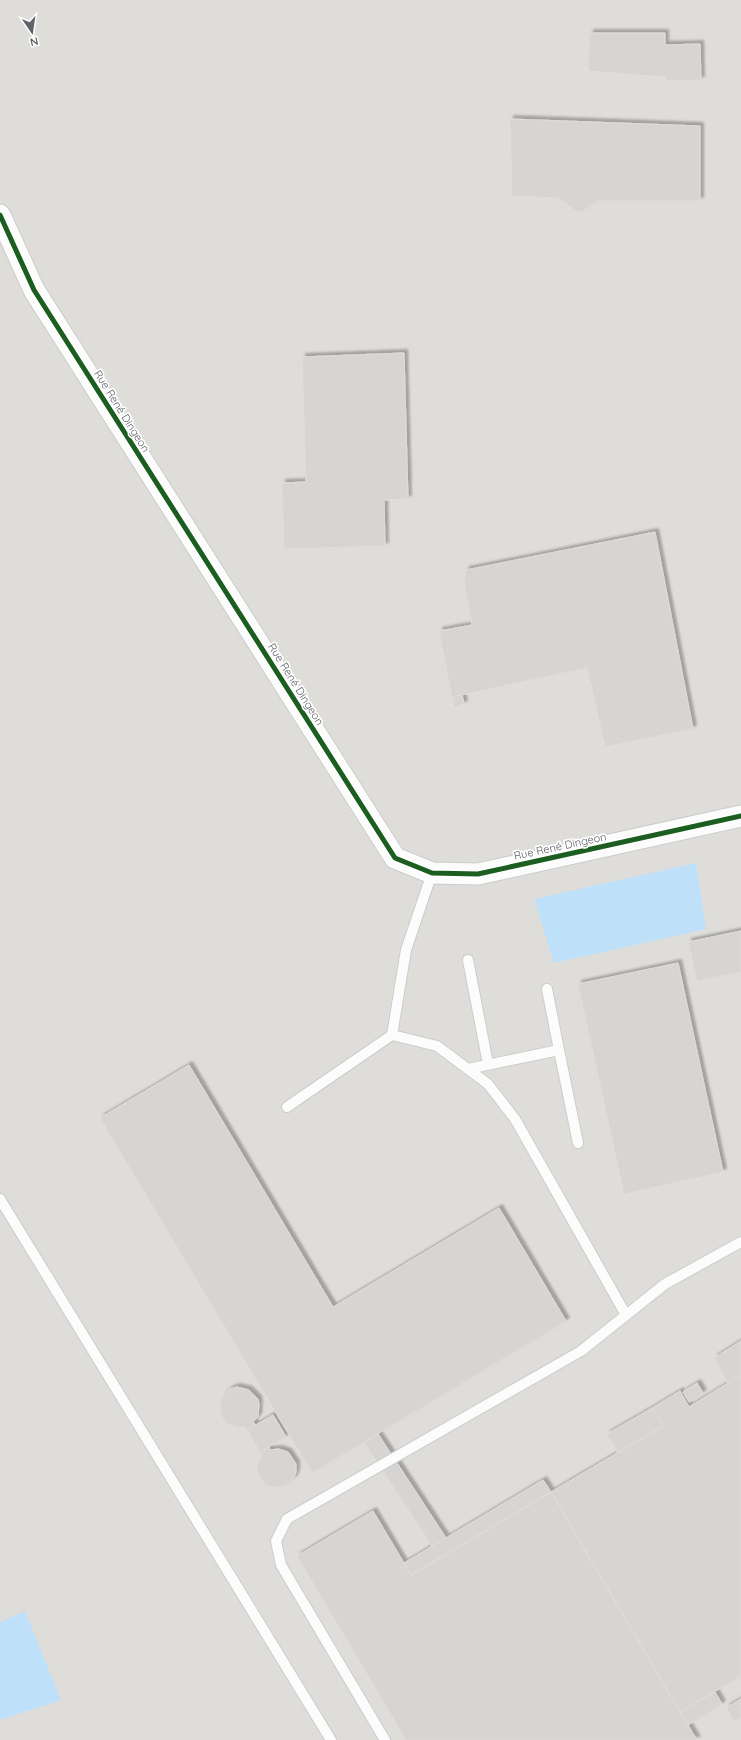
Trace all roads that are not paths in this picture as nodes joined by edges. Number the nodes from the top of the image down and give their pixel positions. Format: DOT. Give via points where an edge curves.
graph roads {
  1 [pos="0,215"];
  2 [pos="741,816"];
  3 [pos="432,873"];
  4 [pos="468,960"];
  5 [pos="547,989"];
  6 [pos="392,1035"];
  7 [pos="559,1050"];
  8 [pos="488,1064"];
  9 [pos="468,1069"];
  10 [pos="287,1107"];
  11 [pos="578,1143"];
  12 [pos="0,1199"];
  13 [pos="741,1242"];
  14 [pos="626,1315"];
  15 [pos="331,1740"];
  16 [pos="386,1740"];
  1 -- 3 [label="street, Rue René Dingeon" via="34,290 395,858"];
  2 -- 3 [label="street, Rue René Dingeon" via="478,874"];
  3 -- 6 [label="lane" via="406,950"];
  4 -- 8 [label="lane"];
  5 -- 7 [label="lane"];
  6 -- 9 [label="lane" via="438,1046"];
  6 -- 10 [label="lane"];
  7 -- 8 [label="lane"];
  7 -- 11 [label="lane"];
  8 -- 9 [label="lane"];
  9 -- 14 [label="lane" via="488,1084 515,1119"];
  12 -- 15 [label="lane"];
  13 -- 14 [label="lane" via="665,1284"];
  14 -- 16 [label="lane" via="581,1351 287,1519 276,1541 281,1565"];
}
